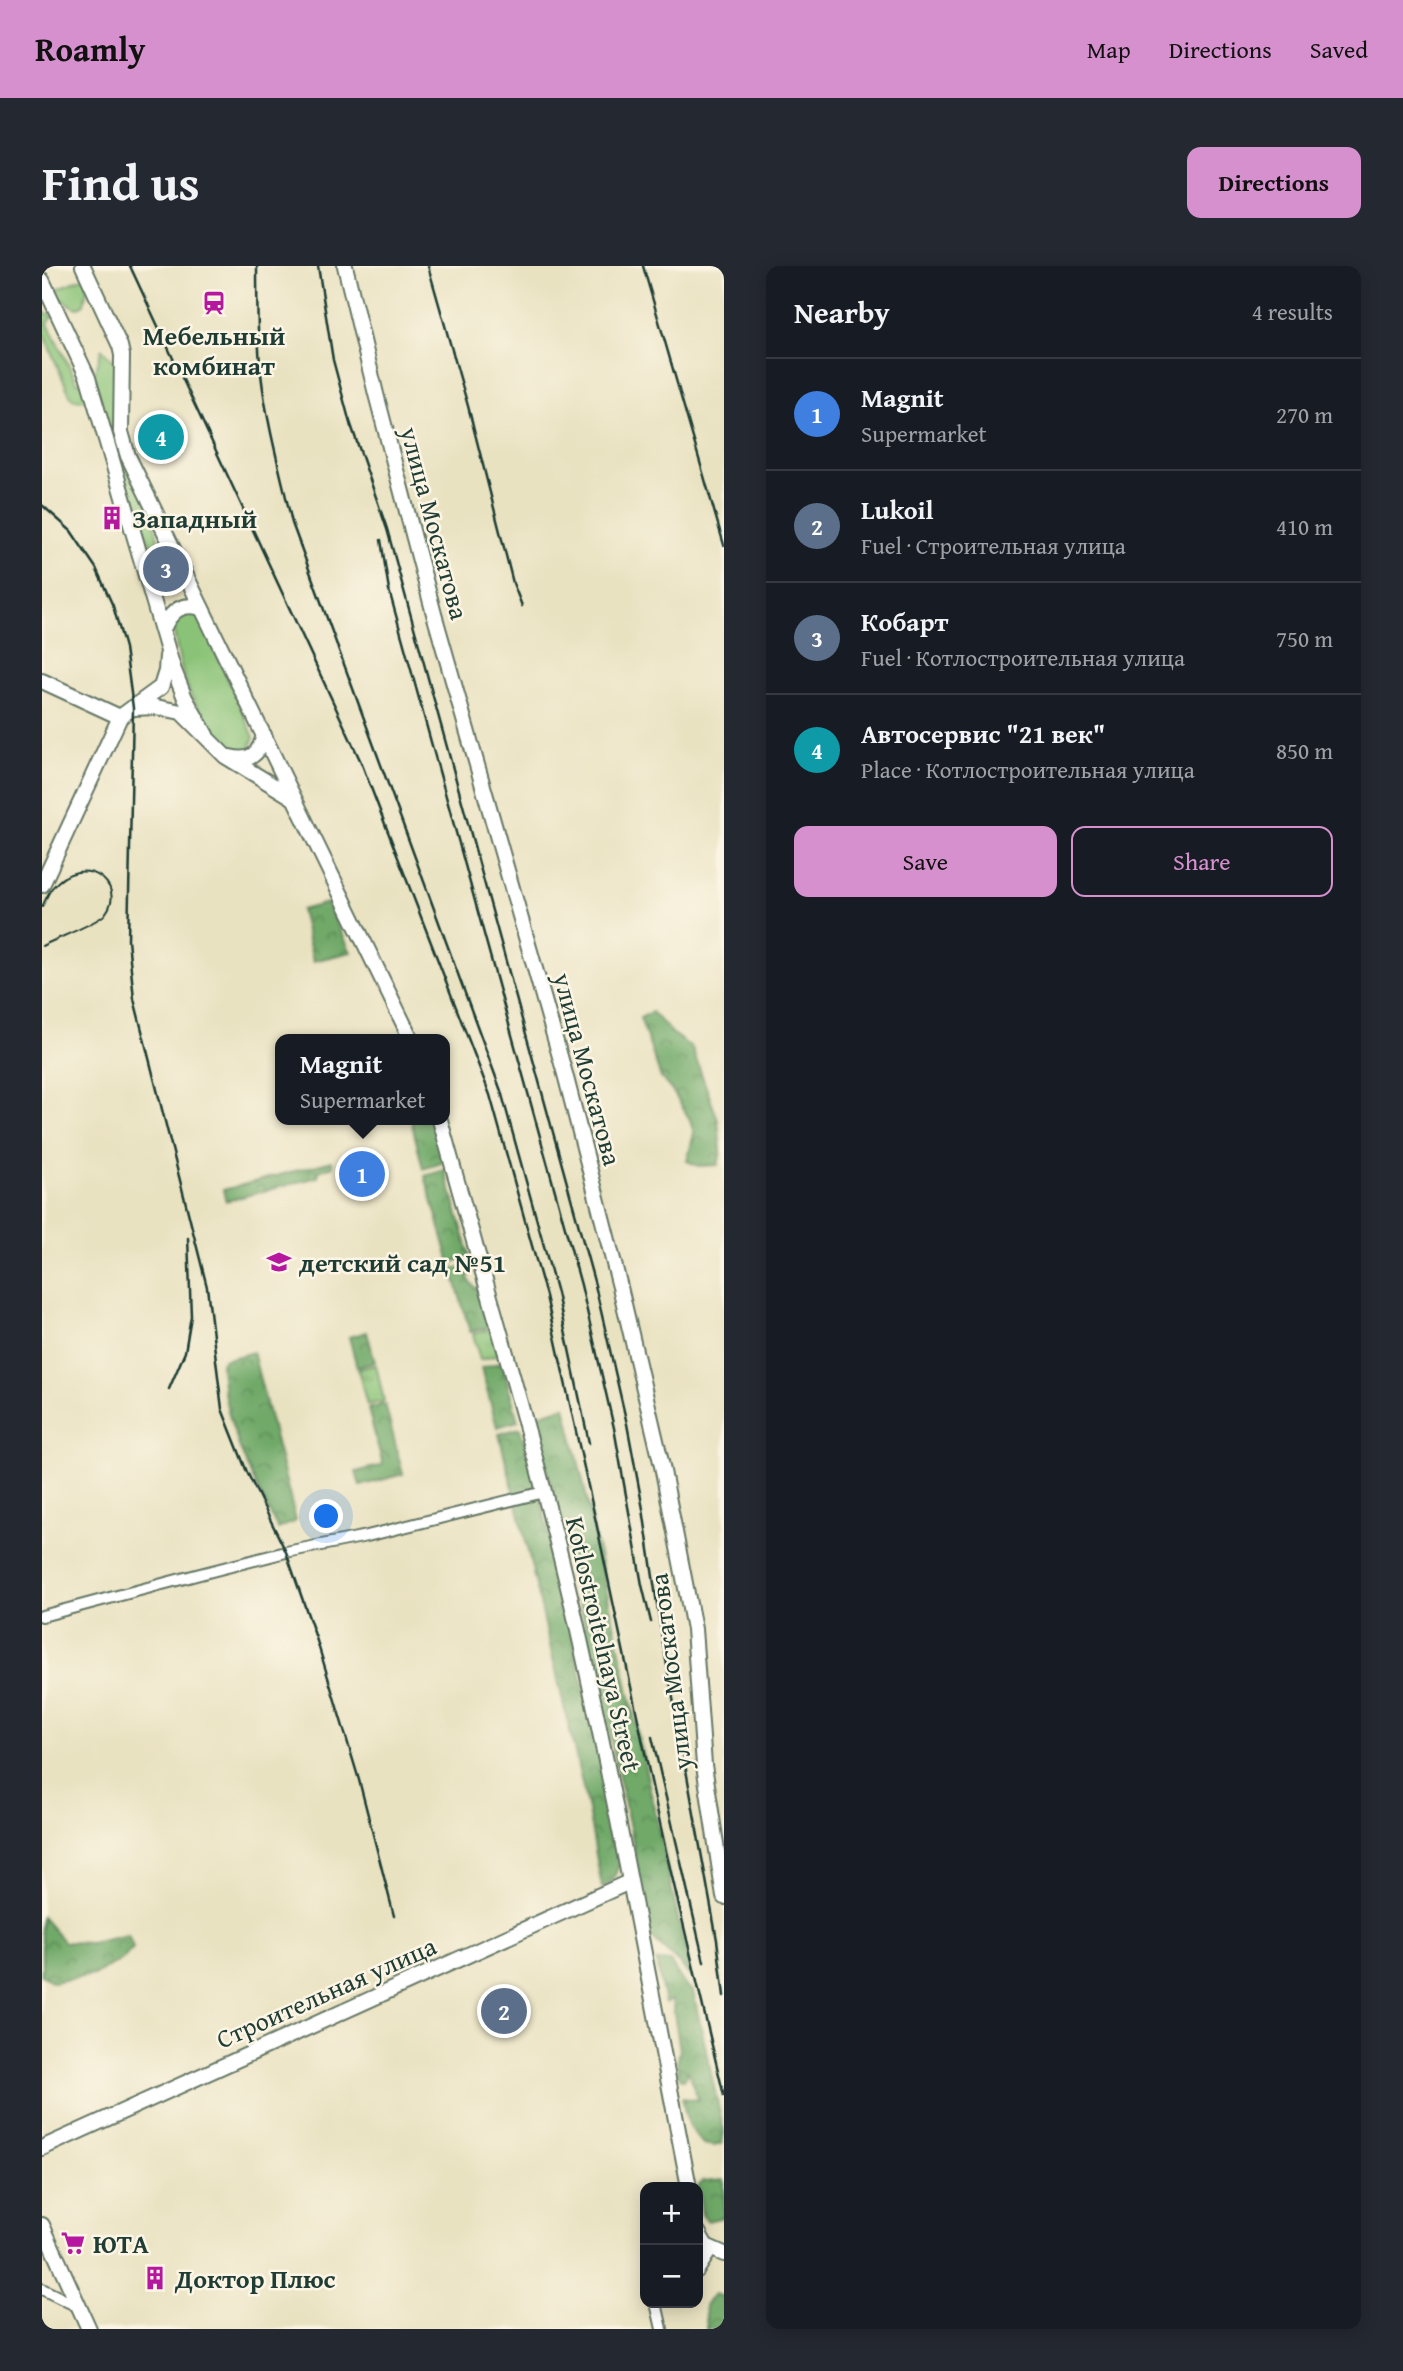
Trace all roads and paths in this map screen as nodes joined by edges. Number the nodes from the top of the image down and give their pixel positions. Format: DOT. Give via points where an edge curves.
graph roads {
  1 [pos="83,266"];
  2 [pos="345,266"];
  3 [pos="42,280"];
  4 [pos="201,608"];
  5 [pos="163,629"];
  6 [pos="168,647"];
  7 [pos="42,681"];
  8 [pos="133,708"];
  9 [pos="120,717"];
  10 [pos="206,735"];
  11 [pos="264,736"];
  12 [pos="225,756"];
  13 [pos="294,797"];
  14 [pos="42,885"];
  15 [pos="409,1034"];
  16 [pos="441,1125"];
  17 [pos="544,1492"];
  18 [pos="42,1616"];
  19 [pos="629,1882"];
  20 [pos="724,1897"];
  21 [pos="42,2148"];
  22 [pos="688,2182"];
  23 [pos="42,2225"];
  24 [pos="703,2243"];
  25 [pos="718,2252"];
  26 [pos="703,2267"];
  27 [pos="42,2289"];
  28 [pos="79,2307"];
  29 [pos="657,2308"];
  30 [pos="89,2329"];
  31 [pos="662,2329"];
  1 -- 4 [label="main road" via="120,346 121,432 128,456"];
  2 -- 20 [label="main road, улица Москатова" via="434,614 565,1074 659,1454 694,1629 705,1765"];
  3 -- 5 [label="main road" via="88,378"];
  4 -- 5 [label="main road" via="180,607"];
  4 -- 11 [label="main road"];
  5 -- 6 [label="main road"];
  6 -- 8 [label="main road" via="161,687"];
  6 -- 10 [label="main road" via="185,698"];
  7 -- 9 [label="main road"];
  8 -- 9 [label="main road"];
  8 -- 10 [label="main road" via="181,712"];
  9 -- 14 [label="main road"];
  10 -- 12 [label="main road"];
  11 -- 12 [label="main road" via="260,750 250,758"];
  11 -- 13 [label="main road"];
  12 -- 13 [label="main road"];
  13 -- 15 [label="main road"];
  16 -- 17 [label="main road, Kotlostroitelnaya Street"];
  17 -- 18 [label="street" via="273,1555"];
  17 -- 19 [label="main road, Kotlostroitelnaya Street" via="572,1603"];
  19 -- 21 [label="main road, Строительная улица"];
  19 -- 22 [label="main road, Kotlostroitelnaya Street"];
  23 -- 28 [label="main road"];
  24 -- 25 [label="main road"];
  25 -- 26 [label="street"];
  27 -- 28 [label="street"];
  28 -- 30 [label="main road"];
  29 -- 31 [label="street"];
}
